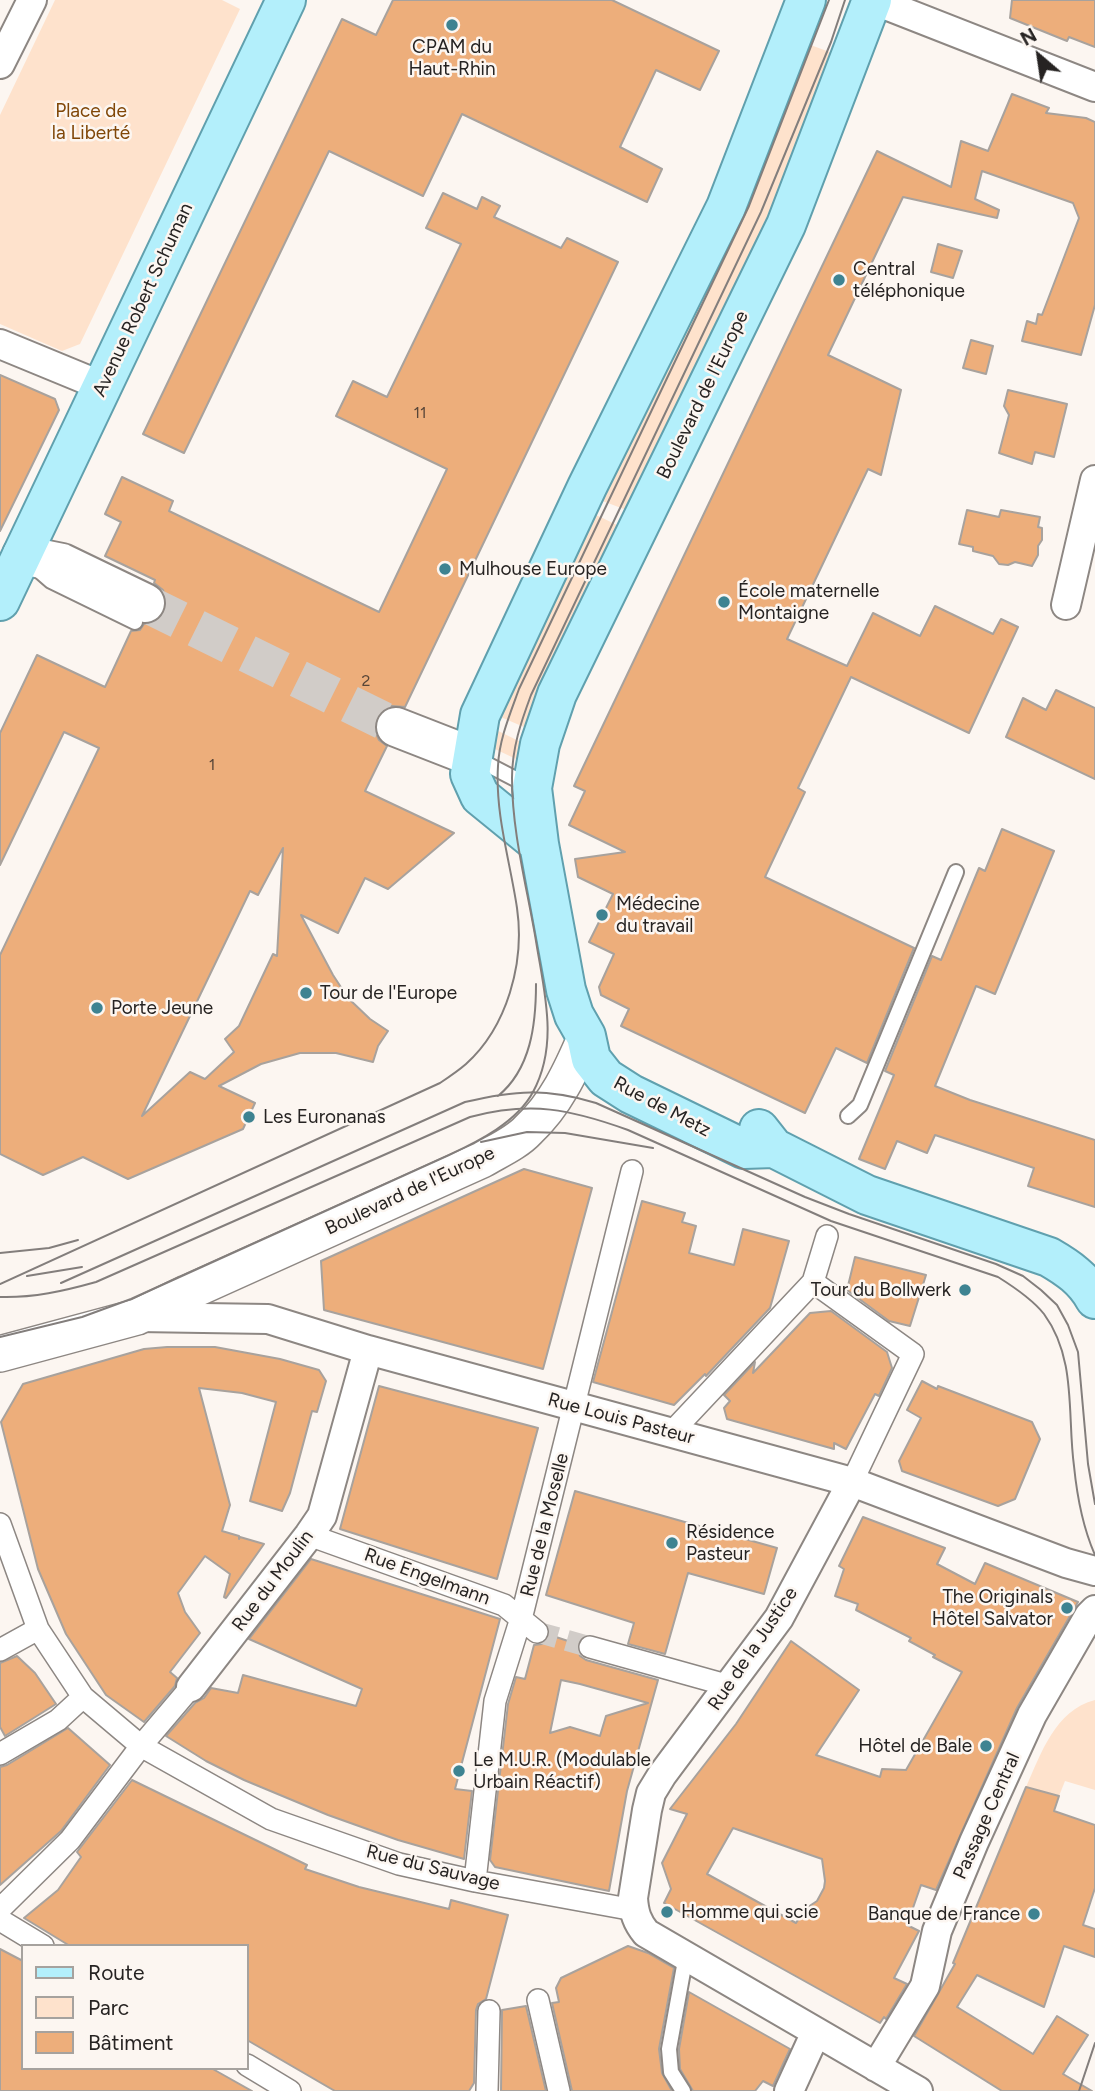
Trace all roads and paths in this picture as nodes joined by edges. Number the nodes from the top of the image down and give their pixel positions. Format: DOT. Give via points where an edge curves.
graph roads {
  1 [pos="32,0"];
  2 [pos="285,0"];
  3 [pos="806,0"];
  4 [pos="872,0"];
  5 [pos="0,64"];
  6 [pos="1095,87"];
  7 [pos="0,344"];
  8 [pos="102,386"];
  9 [pos="1095,480"];
  10 [pos="11,550"];
  11 [pos="0,601"];
  12 [pos="1066,605"];
  13 [pos="140,612"];
  14 [pos="396,726"];
  15 [pos="473,757"];
  16 [pos="532,788"];
  17 [pos="539,844"];
  18 [pos="956,872"];
  19 [pos="586,1036"];
  20 [pos="848,1116"];
  21 [pos="632,1171"];
  22 [pos="827,1236"];
  23 [pos="1083,1270"];
  24 [pos="813,1282"];
  25 [pos="1095,1299"];
  26 [pos="137,1317"];
  27 [pos="368,1350"];
  28 [pos="0,1354"];
  29 [pos="574,1406"];
  30 [pos="671,1433"];
  31 [pos="852,1482"];
  32 [pos="0,1524"];
  33 [pos="309,1535"];
  34 [pos="1095,1571"];
  35 [pos="1095,1609"];
  36 [pos="529,1626"];
  37 [pos="38,1629"];
  38 [pos="590,1647"];
  39 [pos="0,1650"];
  40 [pos="730,1686"];
  41 [pos="191,1687"];
  42 [pos="83,1697"];
  43 [pos="141,1746"];
  44 [pos="2,1749"];
  45 [pos="475,1881"];
  46 [pos="0,1909"];
  47 [pos="634,1910"];
  48 [pos="0,1920"];
  49 [pos="40,1944"];
  50 [pos="686,1955"];
  51 [pos="538,2000"];
  52 [pos="489,2011"];
  53 [pos="816,2032"];
  54 [pos="248,2067"];
  55 [pos="876,2067"];
  56 [pos="283,2089"];
  57 [pos="487,2091"];
  58 [pos="559,2091"];
  59 [pos="683,2091"];
  60 [pos="789,2091"];
  61 [pos="918,2091"];
  1 -- 5 [label="street"];
  2 -- 8 [label="main road, Avenue Robert Schuman"];
  3 -- 15 [label="main road" via="726,207 480,715"];
  4 -- 6 [label="street"];
  4 -- 16 [label="main road, Boulevard de l'Europe" via="786,225 557,694 540,744"];
  7 -- 8 [label="street"];
  8 -- 10 [label="main road, Avenue Robert Schuman"];
  9 -- 12 [label="street"];
  10 -- 11 [label="main road, Avenue Robert Schuman"];
  10 -- 13 [label="main road" via="62,562"];
  14 -- 15 [label="main road"];
  15 -- 16 [label="lane"];
  15 -- 17 [label="main road" via="470,774 480,796"];
  16 -- 17 [label="main road, Boulevard de l'Europe"];
  17 -- 19 [label="main road, Boulevard de l'Europe" via="566,990"];
  18 -- 20 [label="lane" via="860,1105"];
  19 -- 23 [label="main road, Rue de Metz" via="646,1078 758,1128 774,1148 867,1195"];
  19 -- 26 [label="street, Boulevard de l'Europe" via="559,1093 527,1132 505,1146"];
  21 -- 29 [label="street, Rue de la Moselle"];
  22 -- 24 [label="street"];
  23 -- 25 [label="main road"];
  24 -- 30 [label="street"];
  24 -- 31 [label="street, Rue de la Justice" via="913,1354"];
  26 -- 27 [label="street, Rue Louis Pasteur" via="268,1319"];
  26 -- 28 [label="street, Boulevard de l'Europe"];
  27 -- 29 [label="street, Rue Louis Pasteur"];
  27 -- 33 [label="street, Rue du Moulin" via="321,1516"];
  29 -- 30 [label="street, Rue Louis Pasteur"];
  29 -- 36 [label="street, Rue de la Moselle"];
  30 -- 31 [label="street, Rue Louis Pasteur"];
  31 -- 34 [label="street, Rue Louis Pasteur"];
  31 -- 40 [label="street, Rue de la Justice" via="779,1618"];
  32 -- 37 [label="street, Rue du Sauvage"];
  33 -- 36 [label="street, Rue Engelmann" via="504,1605"];
  33 -- 41 [label="street, Rue du Moulin"];
  35 -- 55 [label="street, Passage Central" via="1032,1715 937,1931 925,1986"];
  36 -- 45 [label="street, Rue de la Moselle" via="495,1701"];
  37 -- 39 [label="street"];
  37 -- 42 [label="street, Rue du Sauvage"];
  38 -- 40 [label="street"];
  40 -- 47 [label="street, Rue de la Justice" via="651,1793"];
  41 -- 43 [label="street, Rue du Moulin"];
  42 -- 43 [label="street, Rue du Sauvage"];
  42 -- 44 [label="street" via="58,1720"];
  43 -- 45 [label="street, Rue du Sauvage" via="271,1819 399,1864"];
  43 -- 46 [label="street, Rue du Moulin" via="71,1840"];
  45 -- 47 [label="street, Rue du Sauvage"];
  47 -- 50 [label="street" via="646,1933"];
  48 -- 49 [label="street"];
  50 -- 53 [label="street"];
  50 -- 59 [label="lane" via="669,2049 671,2072"];
  51 -- 58 [label="street"];
  52 -- 57 [label="street"];
  53 -- 55 [label="street"];
  53 -- 60 [label="street"];
  54 -- 56 [label="street"];
  55 -- 61 [label="street"];
}
